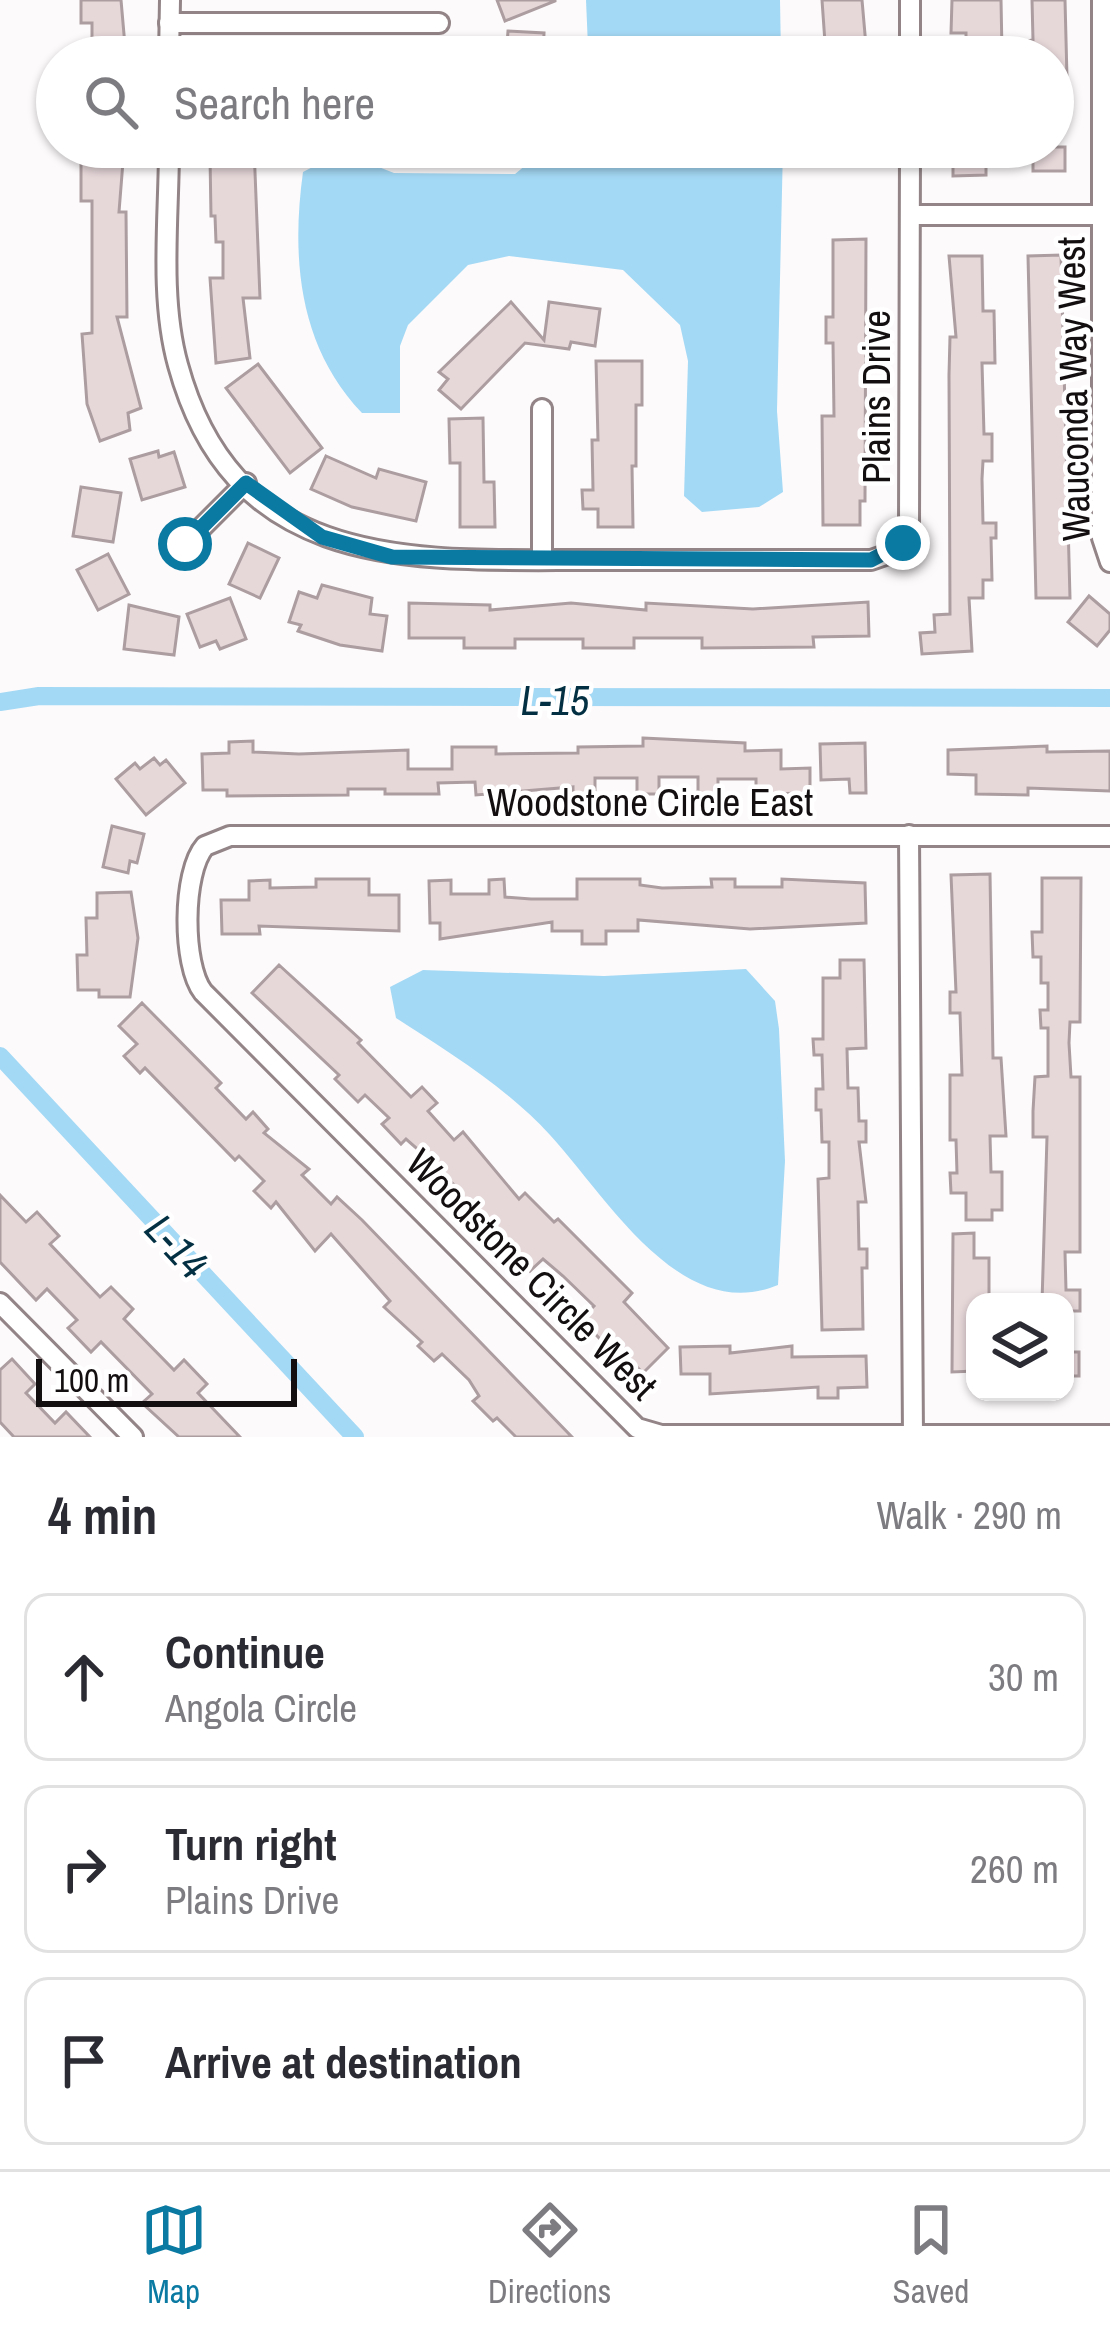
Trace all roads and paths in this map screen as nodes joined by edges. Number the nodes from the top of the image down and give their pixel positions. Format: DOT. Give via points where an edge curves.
graph roads {
  1 [pos="170,0"];
  2 [pos="910,0"];
  3 [pos="1102,0"];
  4 [pos="170,23"];
  5 [pos="440,23"];
  6 [pos="170,36"];
  7 [pos="910,36"];
  8 [pos="170,168"];
  9 [pos="910,168"];
  10 [pos="910,214"];
  11 [pos="1106,214"];
  12 [pos="542,409"];
  13 [pos="246,483"];
  14 [pos="185,544"];
  15 [pos="542,560"];
  16 [pos="1110,562"];
  17 [pos="909,835"];
  18 [pos="1110,836"];
  19 [pos="198,986"];
  20 [pos="0,1304"];
  21 [pos="1110,1435"];
  22 [pos="912,1436"];
  23 [pos="134,1437"];
  1 -- 4 [label="street"];
  2 -- 7 [label="street"];
  3 -- 11 [label="street, Wauconda Way West"];
  4 -- 5 [label="street"];
  4 -- 6 [label="street"];
  8 -- 13 [label="street, Plains Drive" via="169,306 178,367 207,434"];
  9 -- 10 [label="street, Plains Drive"];
  10 -- 11 [label="street"];
  10 -- 15 [label="street, Plains Drive" via="909,531 894,552 871,560"];
  11 -- 16 [label="street, Wauconda Way West" via="1102,538"];
  12 -- 15 [label="street"];
  13 -- 14 [label="street"];
  13 -- 15 [label="street, Plains Drive" via="290,519 357,549 417,560"];
  17 -- 18 [label="street, Woodstone Circle East"];
  17 -- 19 [label="street, Woodstone Circle East" via="230,836 196,856 190,880"];
  17 -- 22 [label="street"];
  19 -- 22 [label="street, Woodstone Circle West" via="637,1427 661,1435"];
  20 -- 23 [label="street"];
  21 -- 22 [label="street, Woodstone Circle West"];
}
